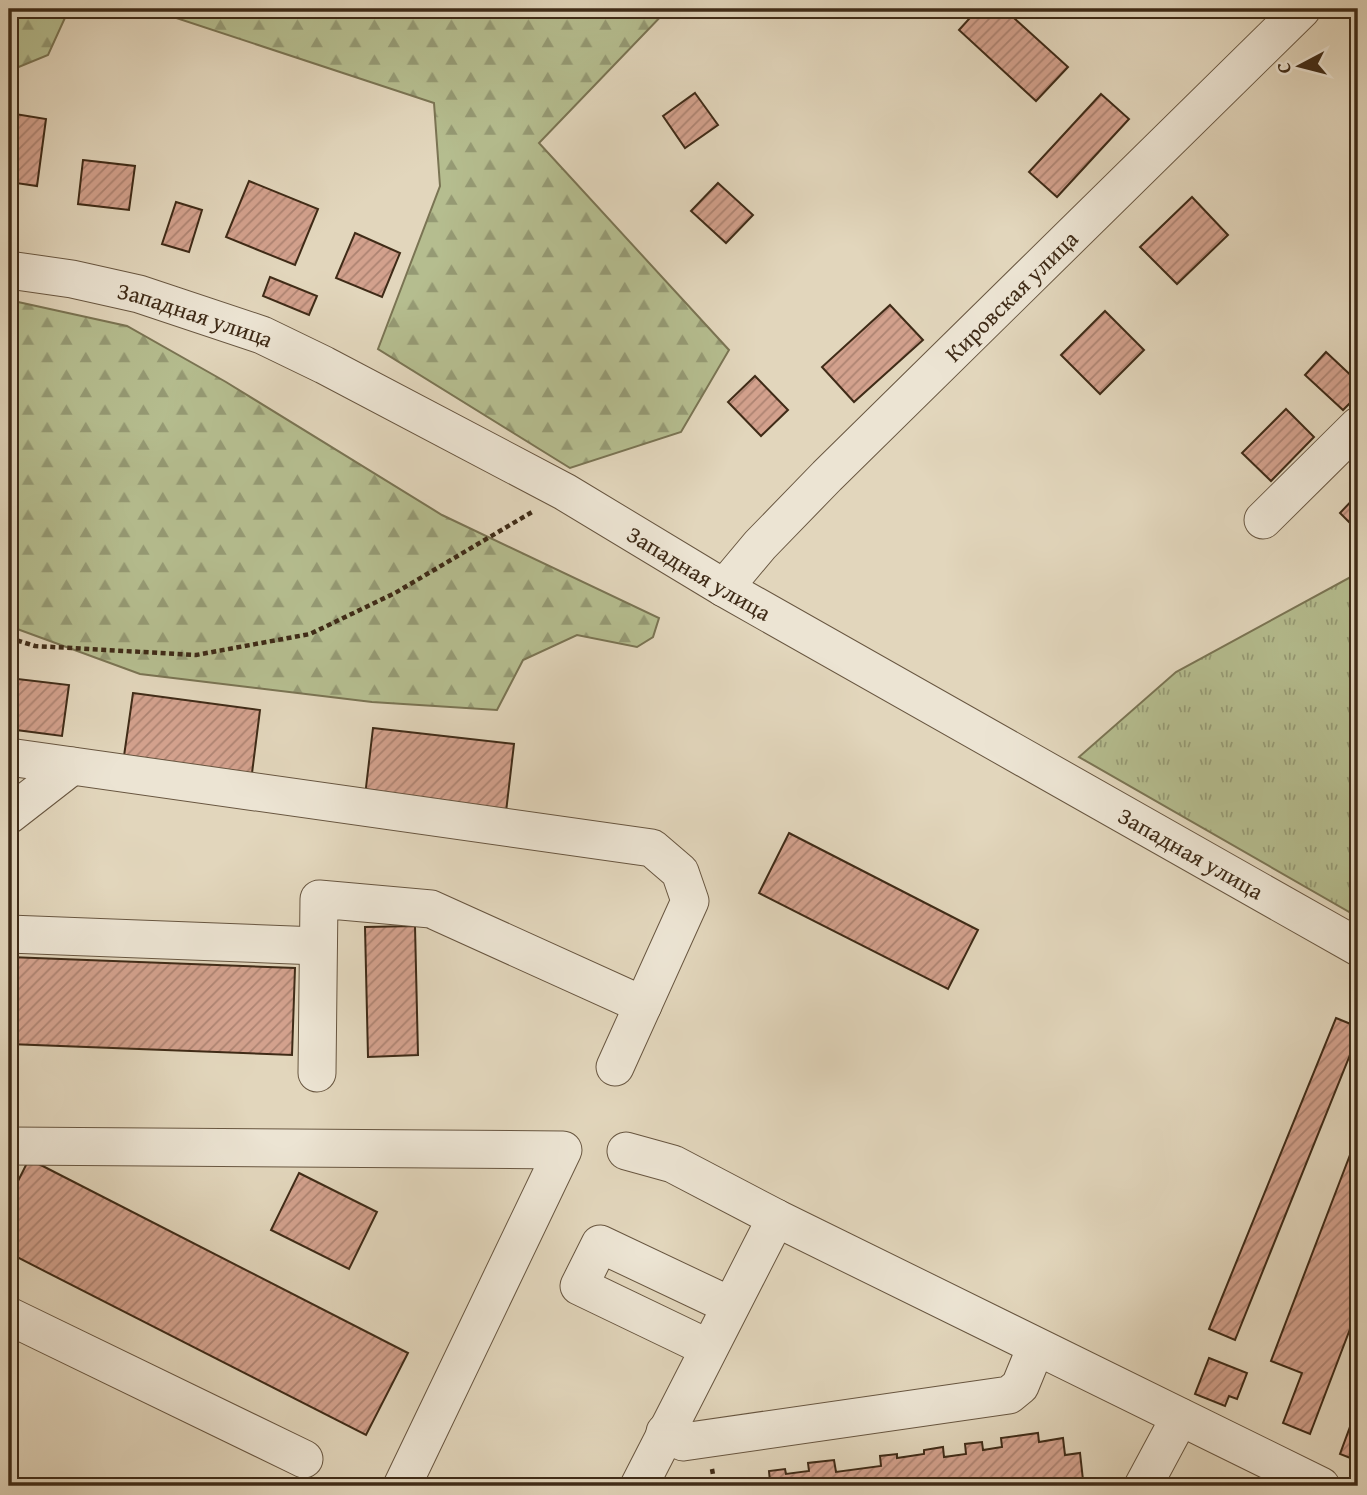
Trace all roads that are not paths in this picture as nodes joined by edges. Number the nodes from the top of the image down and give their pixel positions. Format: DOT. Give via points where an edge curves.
graph roads {
  1 [pos="1302,9"];
  2 [pos="9,270"];
  3 [pos="1358,426"];
  4 [pos="1263,520"];
  5 [pos="724,588"];
  6 [pos="9,757"];
  7 [pos="72,766"];
  8 [pos="9,815"];
  9 [pos="9,934"];
  10 [pos="318,946"];
  11 [pos="1358,947"];
  12 [pos="643,1005"];
  13 [pos="615,1067"];
  14 [pos="317,1073"];
  15 [pos="9,1146"];
  16 [pos="626,1151"];
  17 [pos="776,1218"];
  18 [pos="729,1305"];
  19 [pos="9,1316"];
  20 [pos="1037,1347"];
  21 [pos="708,1348"];
  22 [pos="1180,1417"];
  23 [pos="665,1432"];
  24 [pos="304,1459"];
  25 [pos="402,1486"];
  26 [pos="639,1486"];
  27 [pos="1143,1486"];
  28 [pos="1321,1486"];
  1 -- 5 [label="street, Кировская улица" via="827,476"];
  2 -- 5 [label="street, Западная улица" via="139,294 262,335 565,492"];
  3 -- 4 [label="street"];
  5 -- 11 [label="street, Западная улица"];
  6 -- 7 [label="street"];
  7 -- 8 [label="street"];
  7 -- 12 [label="street" via="652,848 680,872 690,901"];
  9 -- 10 [label="street"];
  10 -- 12 [label="street" via="318,899 431,909"];
  10 -- 14 [label="street"];
  12 -- 13 [label="street"];
  15 -- 25 [label="street" via="563,1150"];
  16 -- 17 [label="street" via="673,1164"];
  17 -- 18 [label="street"];
  17 -- 20 [label="street"];
  18 -- 21 [label="street"];
  18 -- 21 [label="street" via="600,1244 579,1286"];
  19 -- 24 [label="street"];
  20 -- 22 [label="street"];
  20 -- 23 [label="street" via="1020,1386 1009,1395 684,1442"];
  21 -- 23 [label="street"];
  22 -- 27 [label="street"];
  22 -- 28 [label="street"];
  23 -- 26 [label="street"];
}
